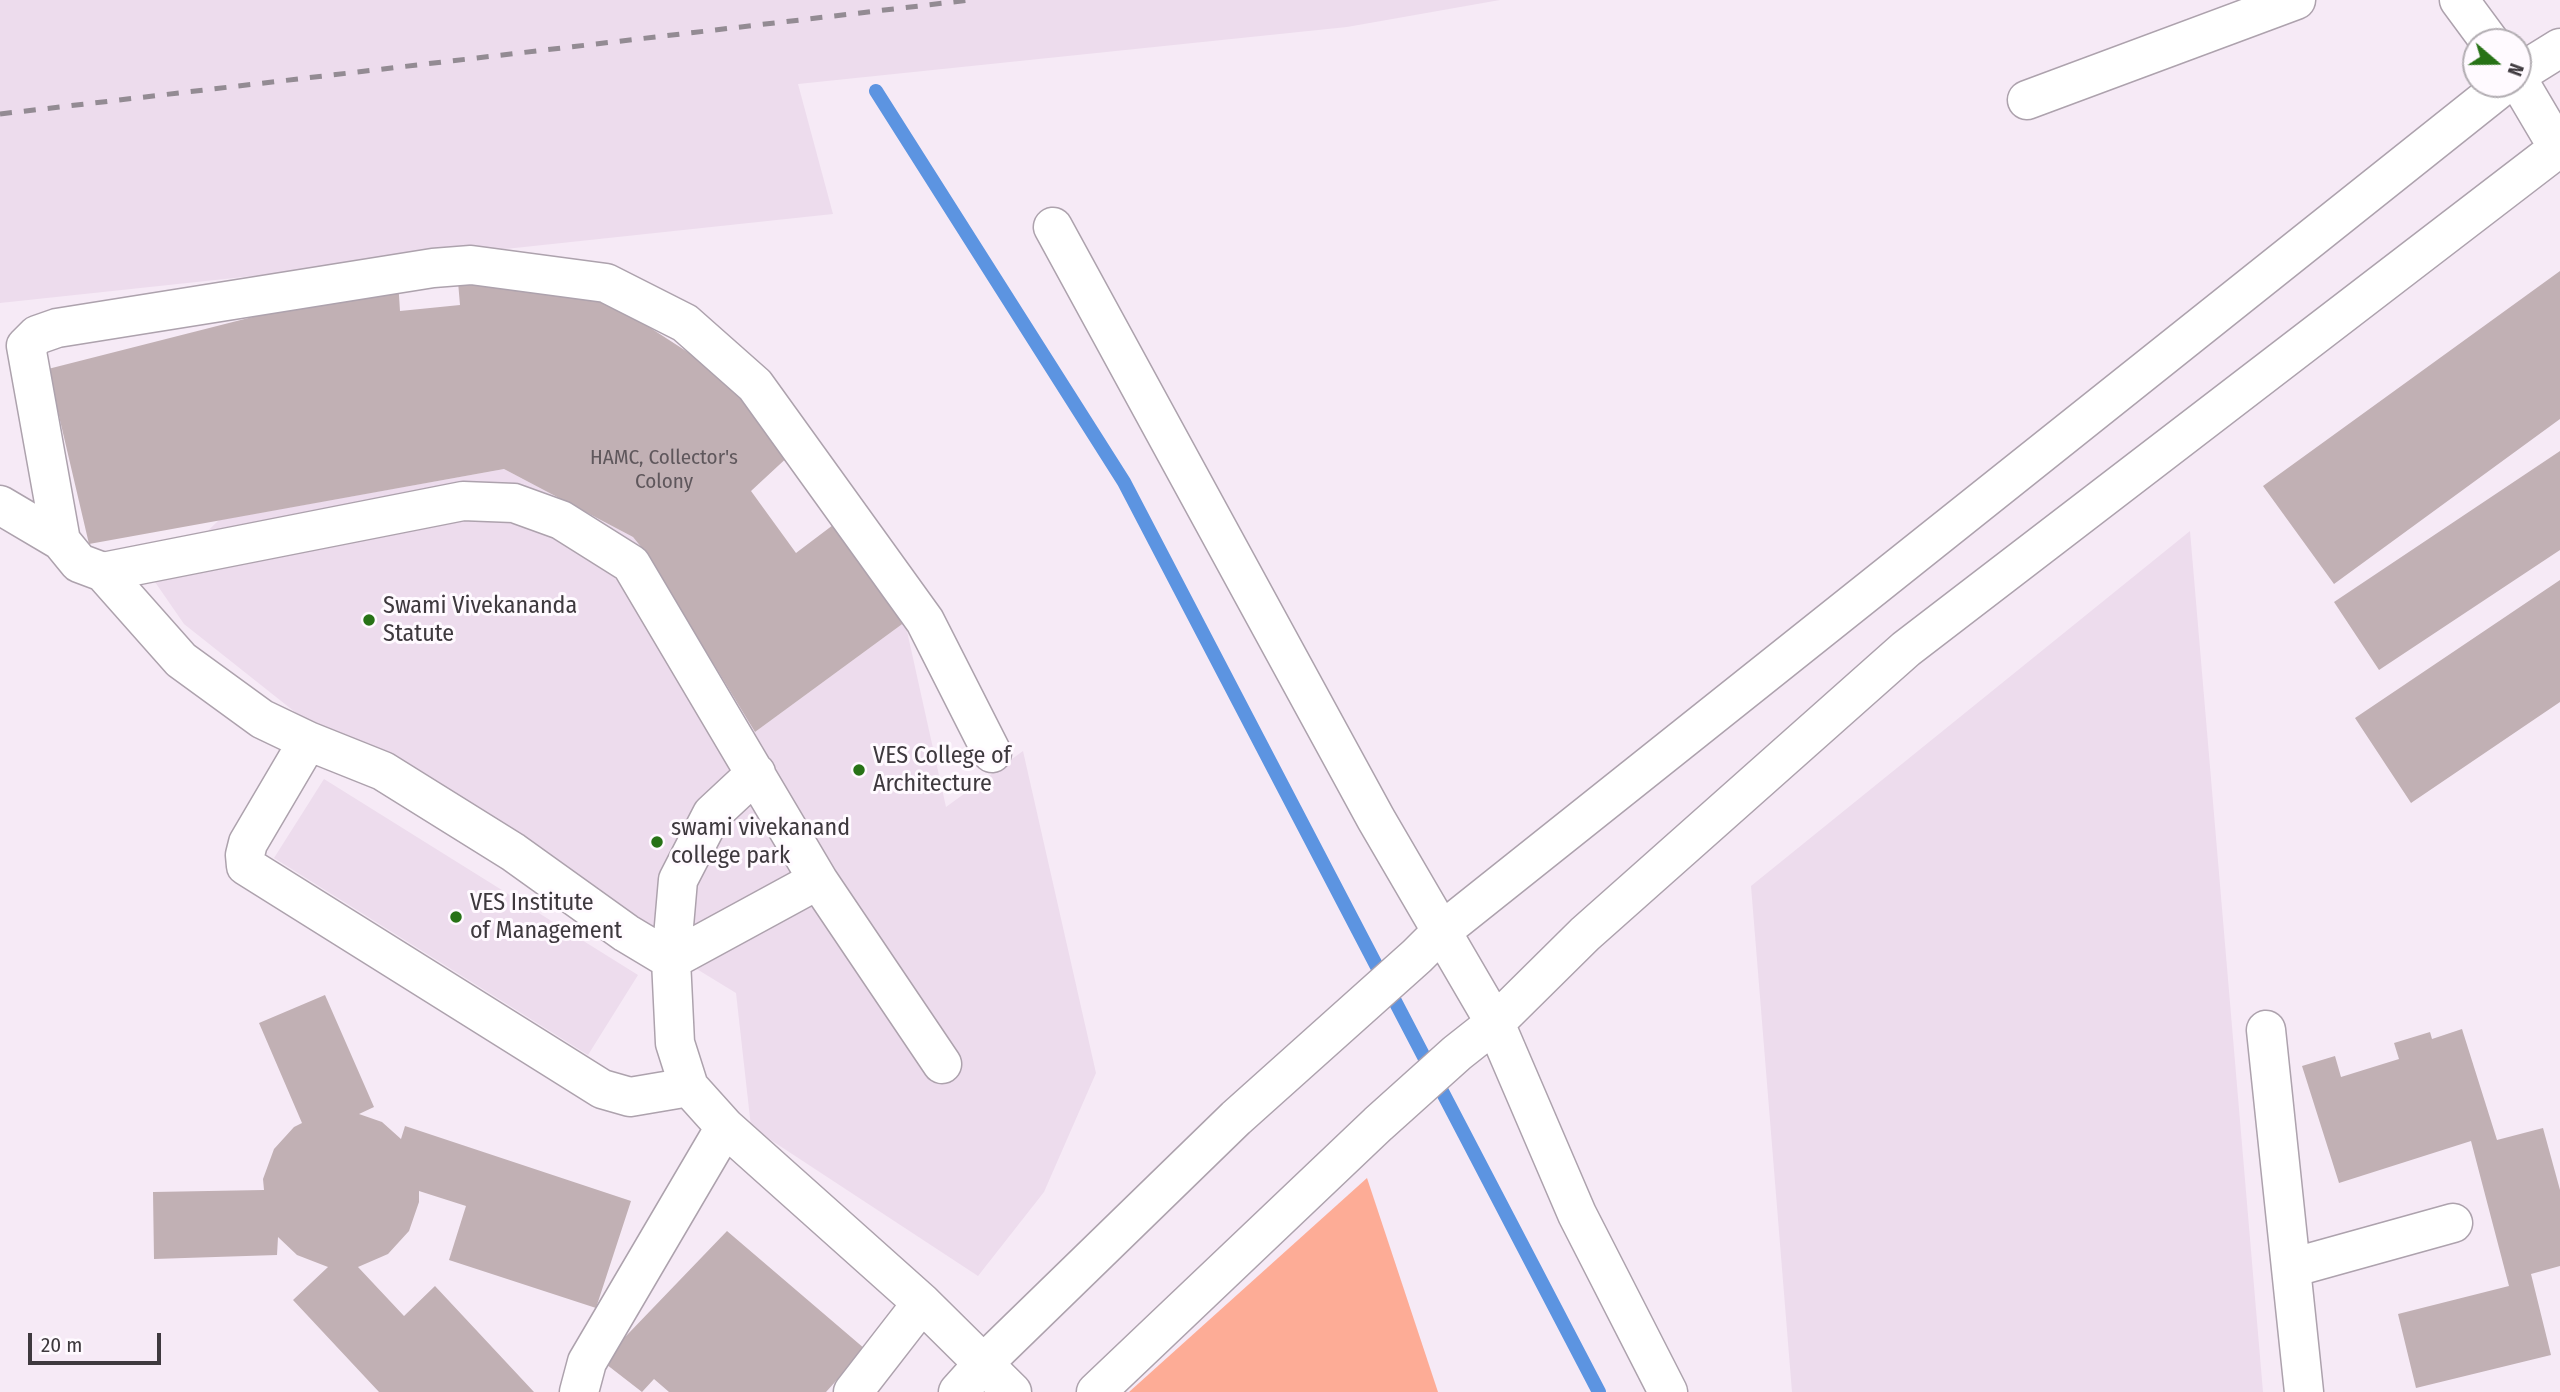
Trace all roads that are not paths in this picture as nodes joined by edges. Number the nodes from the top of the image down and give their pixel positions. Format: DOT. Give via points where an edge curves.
graph roads {
  1 [pos="2296,0"];
  2 [pos="2459,0"];
  3 [pos="2480,28"];
  4 [pos="2560,48"];
  5 [pos="2532,65"];
  6 [pos="2487,98"];
  7 [pos="2529,98"];
  8 [pos="2027,100"];
  9 [pos="2559,149"];
  10 [pos="1053,227"];
  11 [pos="0,505"];
  12 [pos="61,541"];
  13 [pos="103,572"];
  14 [pos="308,741"];
  15 [pos="992,753"];
  16 [pos="756,773"];
  17 [pos="818,880"];
  18 [pos="1429,944"];
  19 [pos="671,960"];
  20 [pos="1495,1023"];
  21 [pos="2266,1030"];
  22 [pos="942,1064"];
  23 [pos="689,1087"];
  24 [pos="725,1128"];
  25 [pos="2453,1223"];
  26 [pos="2291,1268"];
  27 [pos="922,1303"];
  28 [pos="984,1363"];
  29 [pos="579,1392"];
  30 [pos="853,1392"];
  31 [pos="958,1392"];
  32 [pos="1012,1392"];
  33 [pos="1096,1392"];
  34 [pos="1668,1392"];
  35 [pos="2304,1392"];
  1 -- 8 [label="street"];
  2 -- 3 [label="street"];
  4 -- 5 [label="street"];
  6 -- 18 [label="street"];
  7 -- 9 [label="street"];
  9 -- 20 [label="street" via="1906,649 1585,934"];
  10 -- 18 [label="street" via="1376,819"];
  11 -- 12 [label="street"];
  12 -- 13 [label="street" via="79,563"];
  12 -- 15 [label="street" via="26,346 37,335 57,328 433,268 471,265 606,282 685,323 755,386 925,621"];
  13 -- 14 [label="street" via="181,660 262,719"];
  13 -- 16 [label="street" via="463,501 514,503 561,520 631,564"];
  14 -- 19 [label="street" via="383,771 513,852"];
  14 -- 23 [label="street" via="248,843 246,866 602,1089 629,1097"];
  16 -- 17 [label="street"];
  16 -- 19 [label="street" via="712,814 678,880"];
  17 -- 19 [label="street"];
  17 -- 22 [label="street"];
  18 -- 20 [label="street"];
  18 -- 28 [label="street" via="1236,1118"];
  19 -- 23 [label="street" via="675,1044"];
  20 -- 33 [label="street" via="1378,1124"];
  20 -- 34 [label="street" via="1577,1214"];
  21 -- 26 [label="street"];
  23 -- 24 [label="street"];
  24 -- 27 [label="street"];
  24 -- 29 [label="street" via="587,1362"];
  25 -- 26 [label="street"];
  26 -- 35 [label="street"];
  27 -- 28 [label="street"];
  27 -- 30 [label="street"];
  28 -- 31 [label="street"];
  28 -- 32 [label="street"];
}
